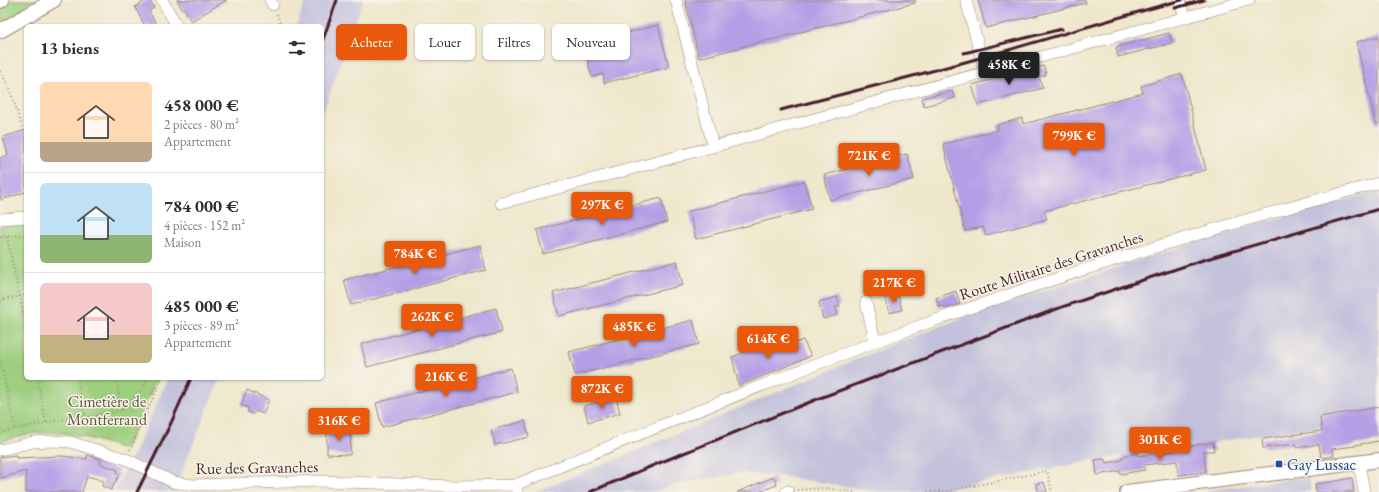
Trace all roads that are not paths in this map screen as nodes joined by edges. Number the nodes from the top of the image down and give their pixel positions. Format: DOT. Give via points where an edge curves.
graph roads {
  1 [pos="54,0"];
  2 [pos="162,0"];
  3 [pos="676,0"];
  4 [pos="966,0"];
  5 [pos="1179,0"];
  6 [pos="1249,0"];
  7 [pos="1185,17"];
  8 [pos="176,24"];
  9 [pos="0,31"];
  10 [pos="985,72"];
  11 [pos="713,146"];
  12 [pos="1379,183"];
  13 [pos="501,203"];
  14 [pos="24,217"];
  15 [pos="0,219"];
  16 [pos="866,302"];
  17 [pos="875,342"];
  18 [pos="0,450"];
  19 [pos="1379,460"];
  20 [pos="1359,463"];
  21 [pos="517,488"];
  22 [pos="1127,492"];
  23 [pos="1364,492"];
  1 -- 9 [label="main road"];
  2 -- 8 [label="street"];
  3 -- 11 [label="street"];
  4 -- 10 [label="street"];
  5 -- 7 [label="street"];
  6 -- 7 [label="street"];
  7 -- 10 [label="street"];
  10 -- 11 [label="street"];
  11 -- 13 [label="street"];
  12 -- 17 [label="street, Route Militaire des Gravanches" via="1212,229 1075,272"];
  14 -- 15 [label="street"];
  16 -- 17 [label="street"];
  17 -- 21 [label="street, Route Militaire des Gravanches" via="722,402"];
  18 -- 21 [label="street, Rue des Gravanches" via="33,442 64,442 126,459 173,482 192,485 320,482"];
  19 -- 20 [label="main road"];
  20 -- 22 [label="main road"];
  20 -- 23 [label="street"];
}
